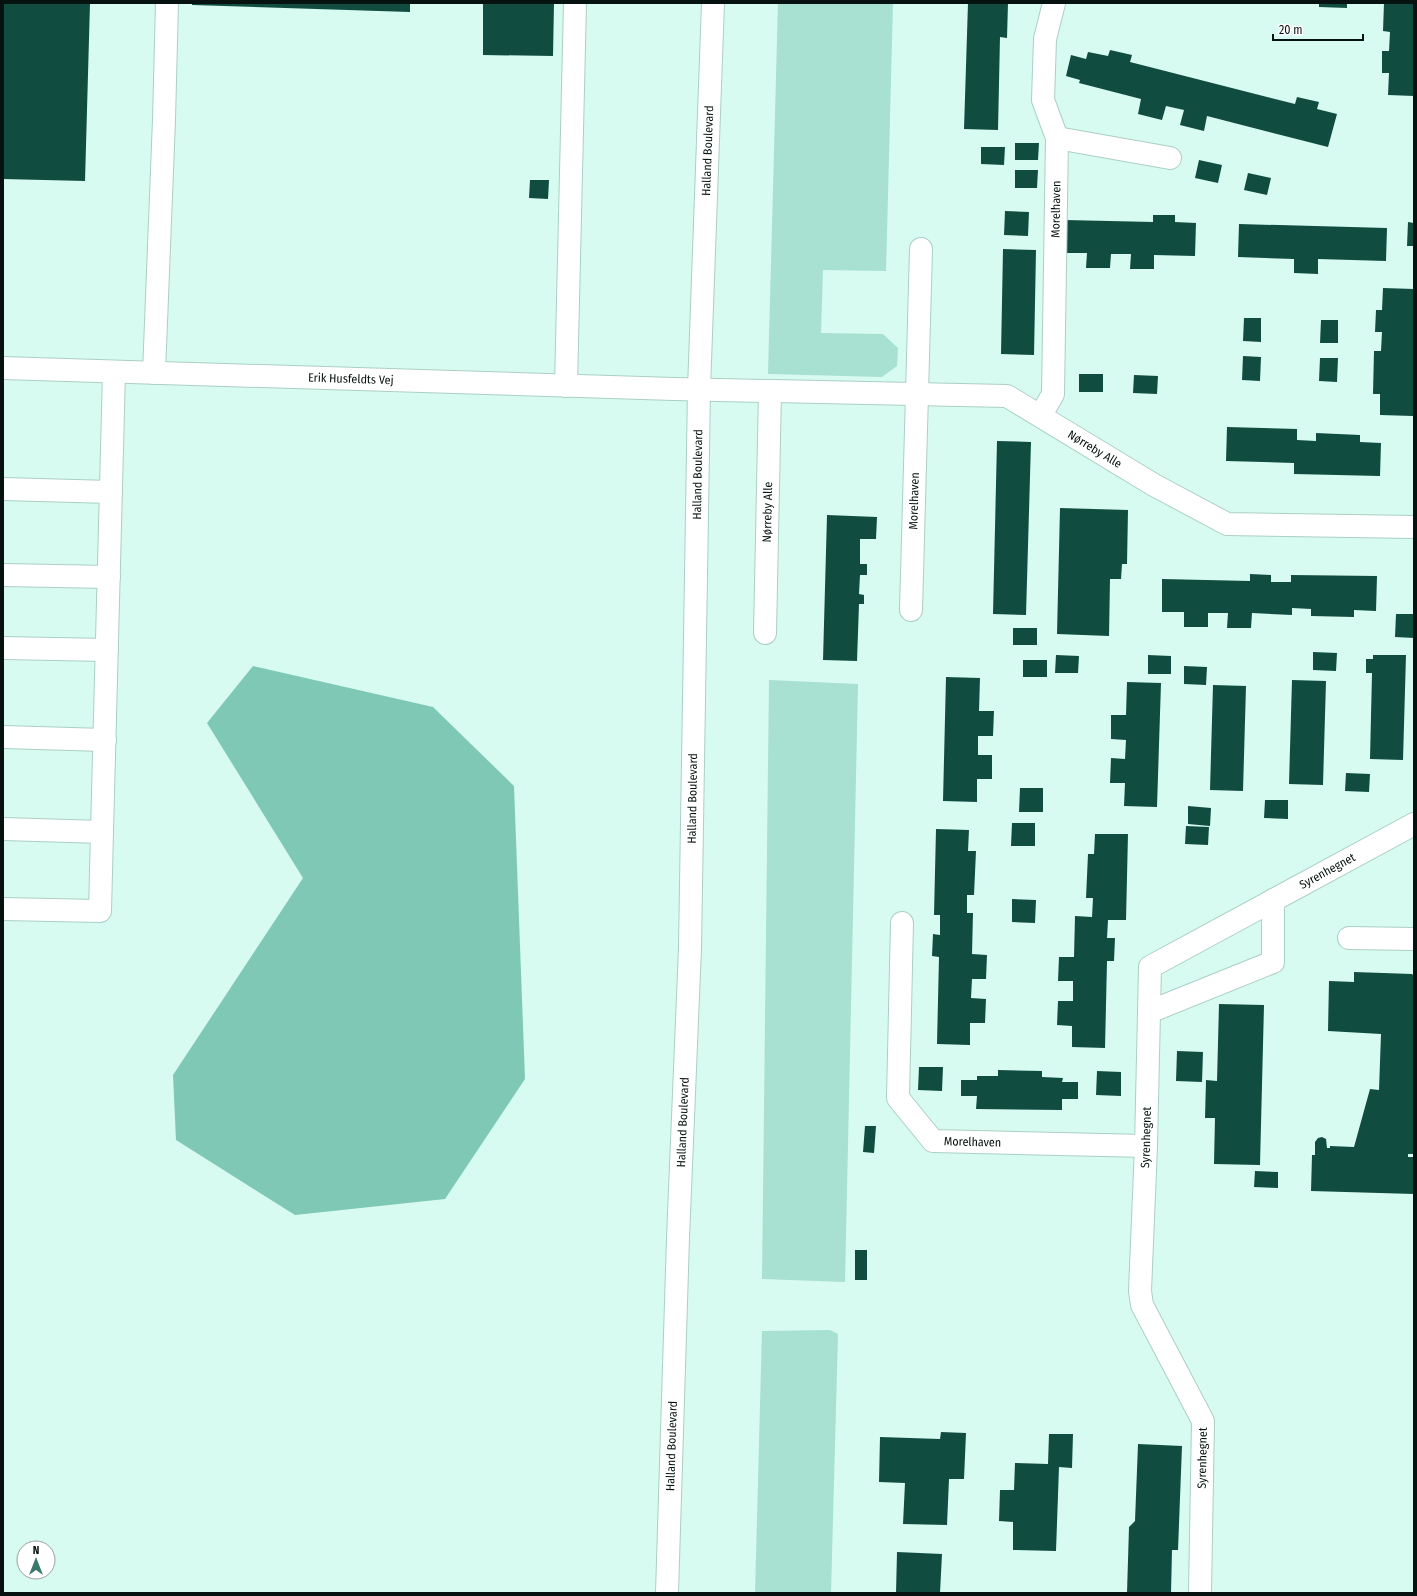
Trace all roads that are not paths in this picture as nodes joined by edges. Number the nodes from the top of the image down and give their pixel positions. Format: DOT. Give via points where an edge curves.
graph roads {
  1 [pos="167,3"];
  2 [pos="575,3"];
  3 [pos="713,3"];
  4 [pos="1054,3"];
  5 [pos="1057,138"];
  6 [pos="1170,158"];
  7 [pos="921,249"];
  8 [pos="3,368"];
  9 [pos="114,372"];
  10 [pos="154,373"];
  11 [pos="566,386"];
  12 [pos="699,389"];
  13 [pos="770,391"];
  14 [pos="917,393"];
  15 [pos="1040,415"];
  16 [pos="3,489"];
  17 [pos="111,492"];
  18 [pos="1414,527"];
  19 [pos="3,575"];
  20 [pos="109,577"];
  21 [pos="911,610"];
  22 [pos="765,633"];
  23 [pos="3,648"];
  24 [pos="107,650"];
  25 [pos="3,737"];
  26 [pos="105,740"];
  27 [pos="1414,824"];
  28 [pos="3,829"];
  29 [pos="102,832"];
  30 [pos="1273,900"];
  31 [pos="3,909"];
  32 [pos="902,924"];
  33 [pos="1349,938"];
  34 [pos="1414,939"];
  35 [pos="1149,1012"];
  36 [pos="1146,1146"];
  37 [pos="666,1593"];
  38 [pos="1200,1593"];
  1 -- 10 [label="street"];
  2 -- 11 [label="street"];
  3 -- 12 [label="street, Halland Boulevard"];
  4 -- 5 [label="street, Morelhaven" via="1045,38 1042,100"];
  5 -- 6 [label="street"];
  5 -- 15 [label="street, Morelhaven" via="1053,394"];
  7 -- 14 [label="street, Morelhaven"];
  8 -- 9 [label="street, Erik Husfeldts Vej"];
  9 -- 10 [label="street, Erik Husfeldts Vej"];
  9 -- 17 [label="street"];
  10 -- 11 [label="street, Erik Husfeldts Vej"];
  11 -- 12 [label="street, Erik Husfeldts Vej"];
  12 -- 13 [label="street, Nørreby Alle"];
  12 -- 37 [label="street, Halland Boulevard" via="690,948"];
  13 -- 14 [label="street, Nørreby Alle"];
  13 -- 22 [label="street, Nørreby Alle"];
  14 -- 15 [label="street, Nørreby Alle" via="1007,396"];
  14 -- 21 [label="street, Morelhaven"];
  15 -- 18 [label="street, Nørreby Alle" via="1154,485 1227,524"];
  16 -- 17 [label="street"];
  17 -- 20 [label="street"];
  19 -- 20 [label="street"];
  20 -- 24 [label="street"];
  23 -- 24 [label="street"];
  24 -- 26 [label="street"];
  25 -- 26 [label="street"];
  26 -- 29 [label="street"];
  27 -- 30 [label="street, Syrenhegnet"];
  28 -- 29 [label="street"];
  29 -- 31 [label="street" via="100,911"];
  30 -- 35 [label="street, Syrenhegnet" via="1150,967"];
  30 -- 35 [label="street" via="1273,962"];
  32 -- 36 [label="street, Morelhaven" via="898,1098 933,1141"];
  33 -- 34 [label="street"];
  35 -- 36 [label="street, Syrenhegnet"];
  36 -- 38 [label="street, Syrenhegnet" via="1140,1291 1142,1305 1203,1421"];
}
